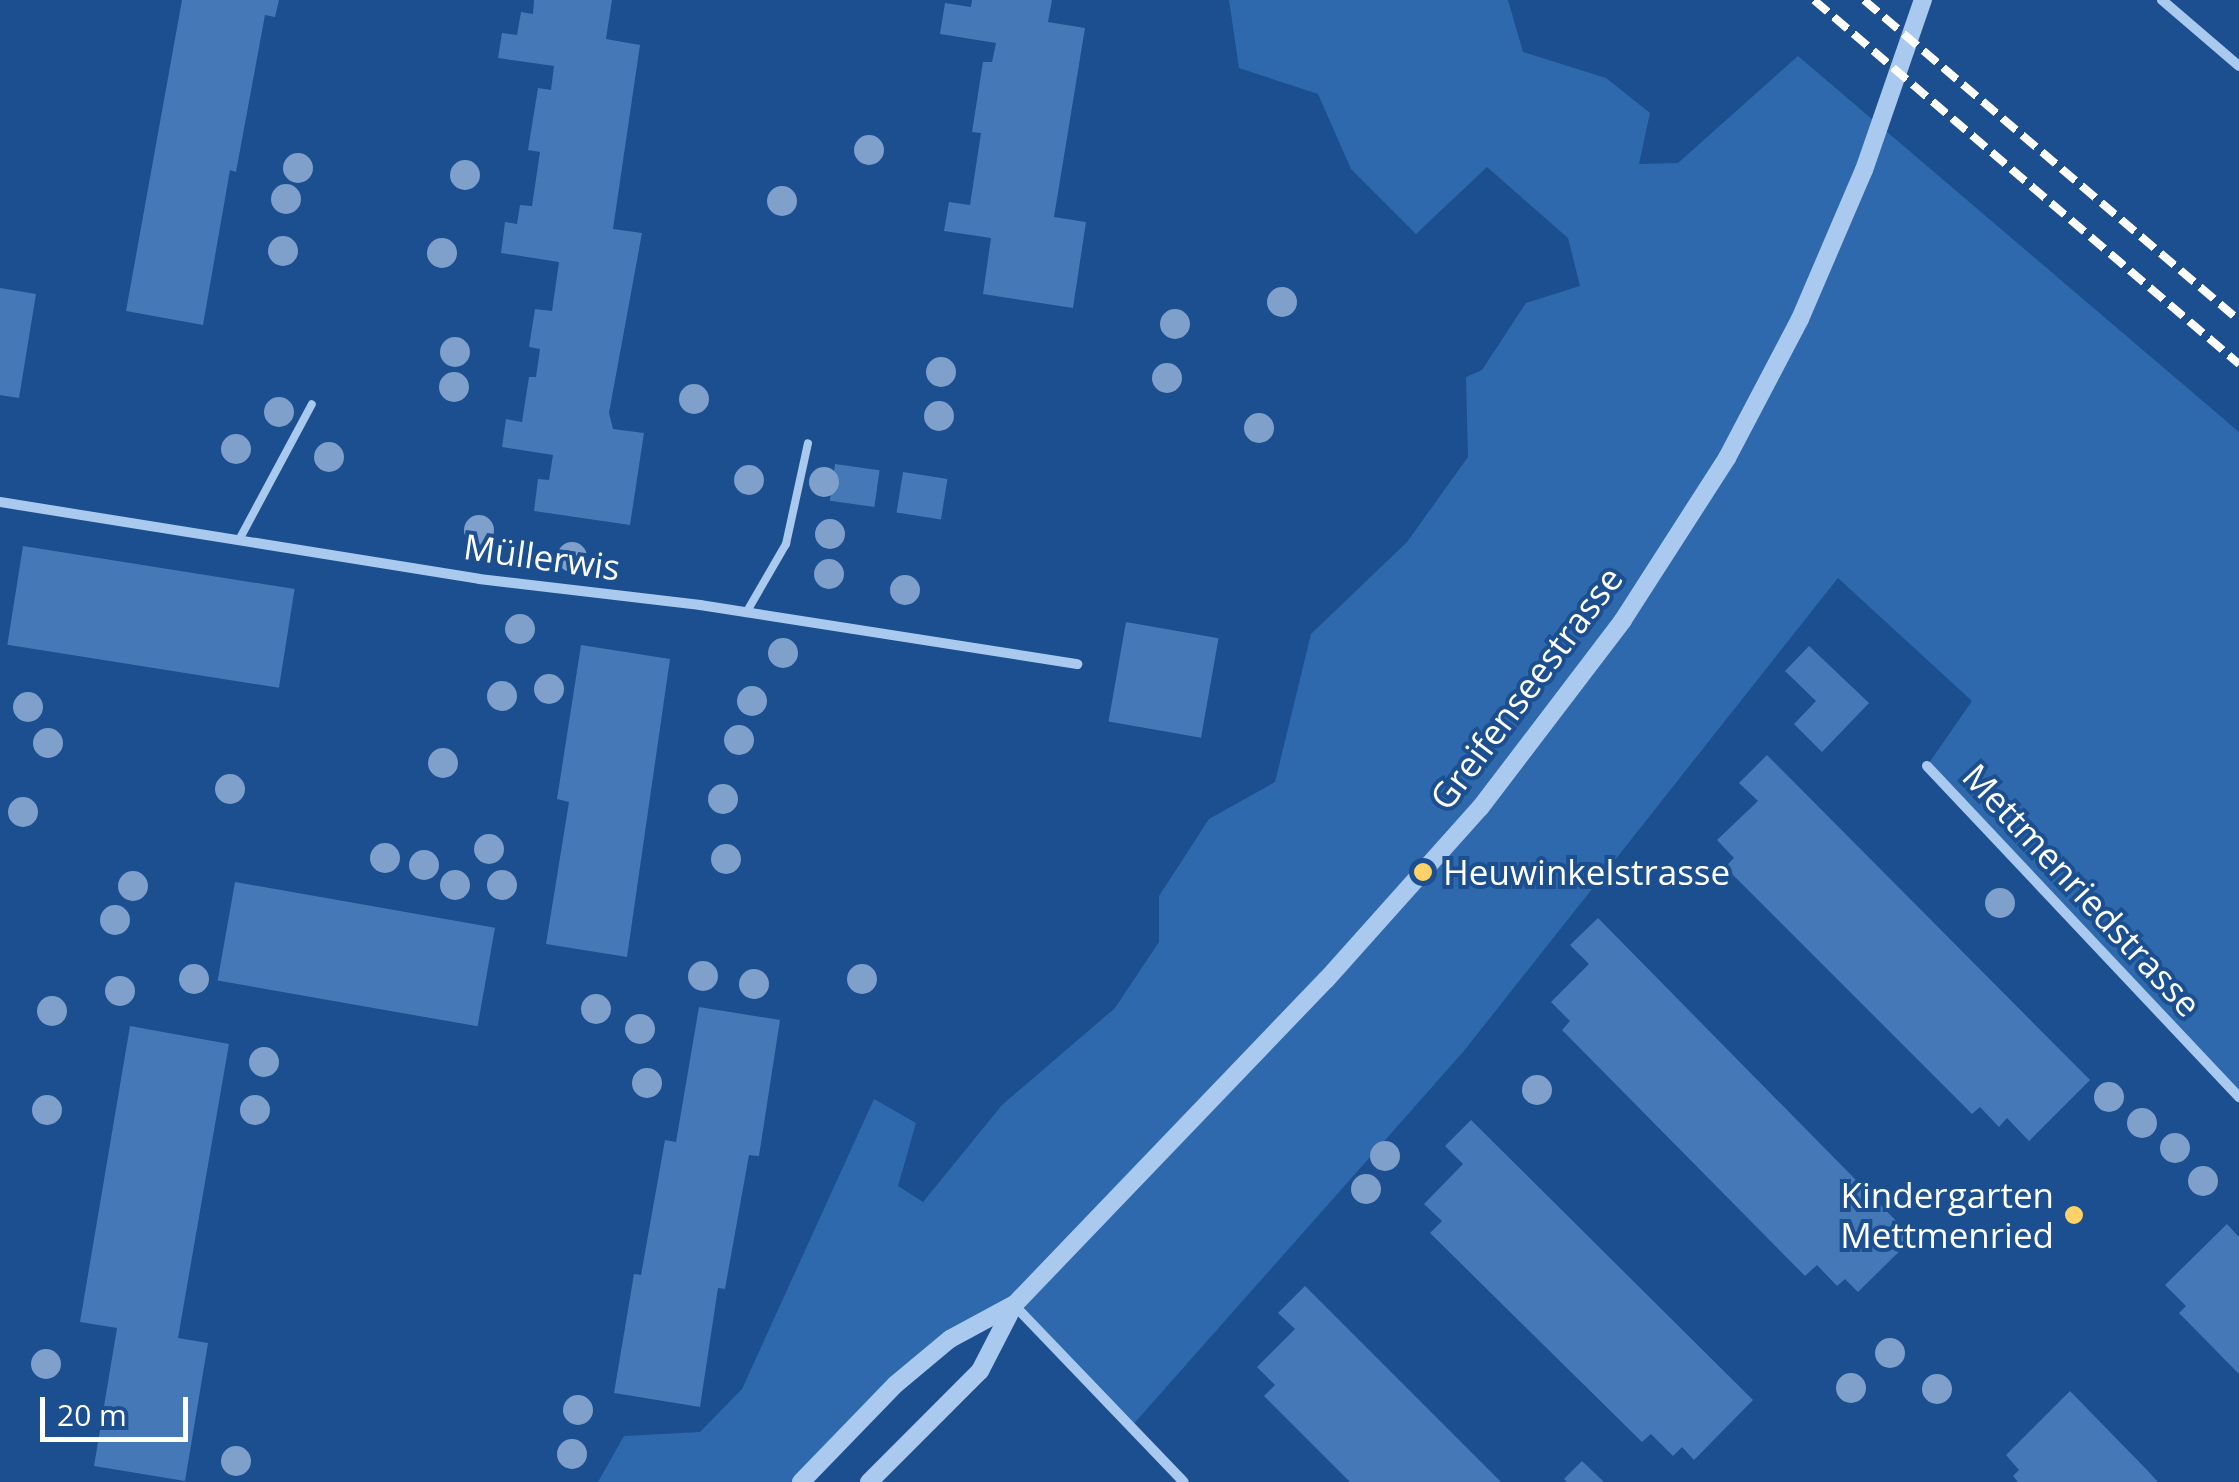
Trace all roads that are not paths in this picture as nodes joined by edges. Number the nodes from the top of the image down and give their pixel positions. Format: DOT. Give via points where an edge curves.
graph roads {
  1 [pos="1923,0"];
  2 [pos="2162,0"];
  3 [pos="2239,66"];
  4 [pos="312,404"];
  5 [pos="808,443"];
  6 [pos="0,502"];
  7 [pos="239,540"];
  8 [pos="746,612"];
  9 [pos="1077,664"];
  10 [pos="1926,766"];
  11 [pos="2239,1096"];
  12 [pos="1014,1305"];
  13 [pos="800,1482"];
  14 [pos="870,1482"];
  15 [pos="1184,1482"];
  1 -- 12 [label="street, Greifenseestrasse" via="1864,170 1800,319 1727,458 1623,620 1468,821 1326,980"];
  2 -- 3 [label="street"];
  4 -- 7 [label="lane"];
  5 -- 8 [label="lane" via="786,544"];
  6 -- 7 [label="street, Müllerwis"];
  7 -- 8 [label="street, Müllerwis"];
  8 -- 9 [label="street, Müllerwis"];
  10 -- 11 [label="street, Mettmenriedstrasse"];
  12 -- 13 [label="street, Greifenseestrasse" via="950,1339"];
  12 -- 14 [label="street, Greifenseestrasse" via="980,1371"];
  12 -- 15 [label="street"];
}
